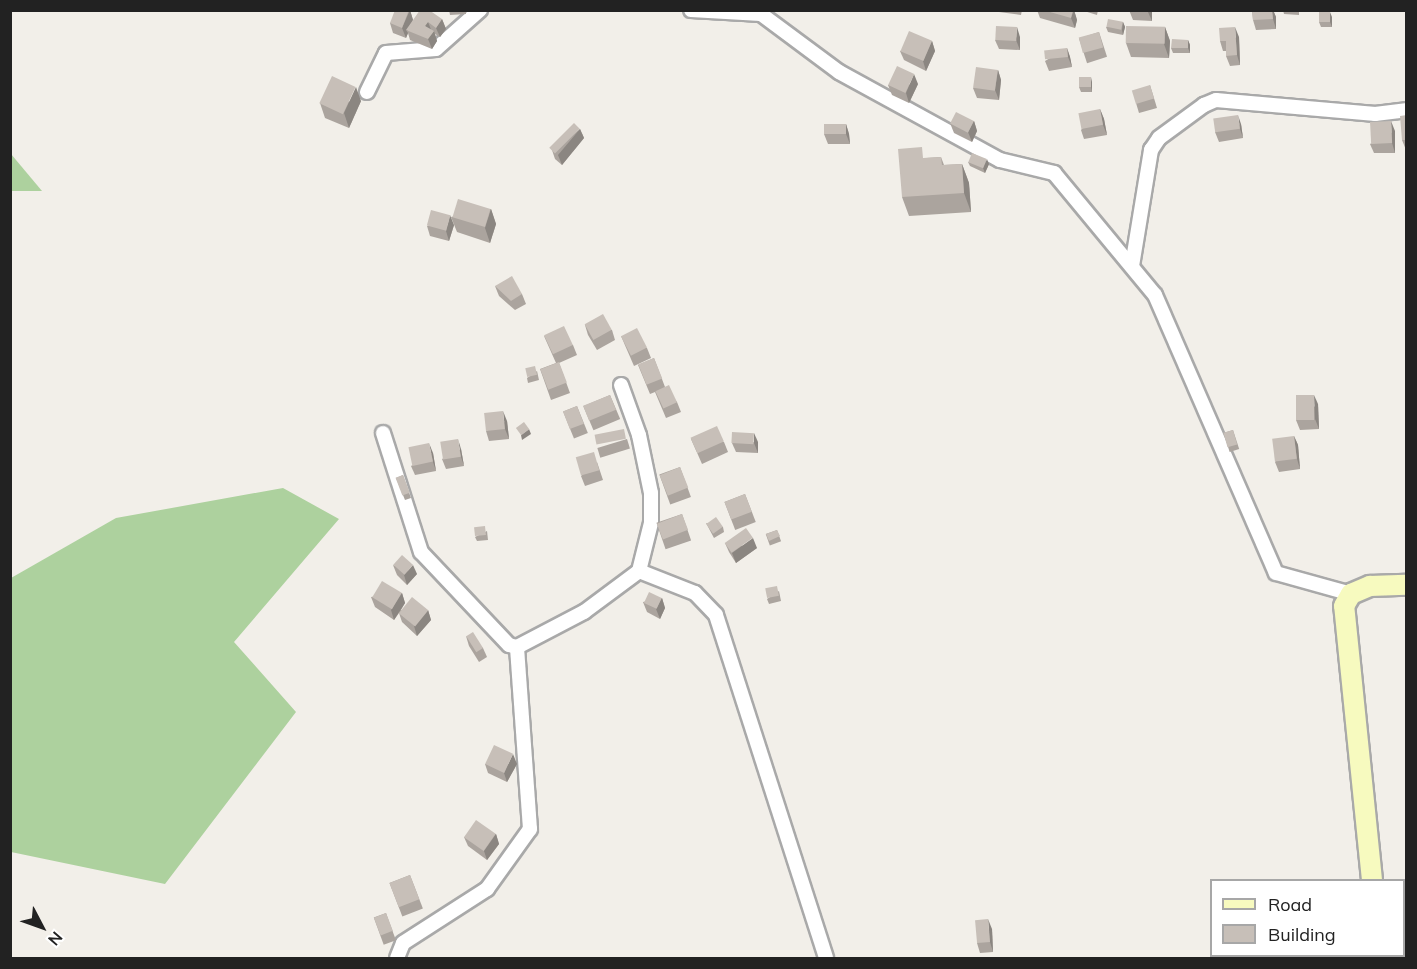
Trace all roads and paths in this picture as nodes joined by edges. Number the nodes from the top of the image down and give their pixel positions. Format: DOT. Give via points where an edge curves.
graph roads {
  1 [pos="480,10"];
  2 [pos="691,10"];
  3 [pos="367,92"];
  4 [pos="1407,110"];
  5 [pos="1132,266"];
  6 [pos="621,386"];
  7 [pos="383,433"];
  8 [pos="639,571"];
  9 [pos="1407,585"];
  10 [pos="1351,594"];
  11 [pos="517,647"];
  12 [pos="1372,879"];
  13 [pos="397,958"];
  14 [pos="826,958"];
  1 -- 3 [label="street" via="436,49 386,53"];
  2 -- 5 [label="street" via="760,14 839,72 1000,160 1054,173"];
  4 -- 5 [label="street" via="1376,114 1216,100 1204,105 1159,138 1151,150"];
  5 -- 10 [label="street" via="1155,295 1276,573"];
  6 -- 8 [label="street" via="639,435 651,493 651,524"];
  7 -- 11 [label="street" via="421,552 509,645"];
  8 -- 11 [label="street" via="584,612"];
  8 -- 14 [label="street" via="695,592 716,615"];
  9 -- 10 [label="main road" via="1370,586"];
  10 -- 12 [label="main road" via="1344,606 1346,639"];
  11 -- 13 [label="street" via="530,829 487,889 403,943"];
}
